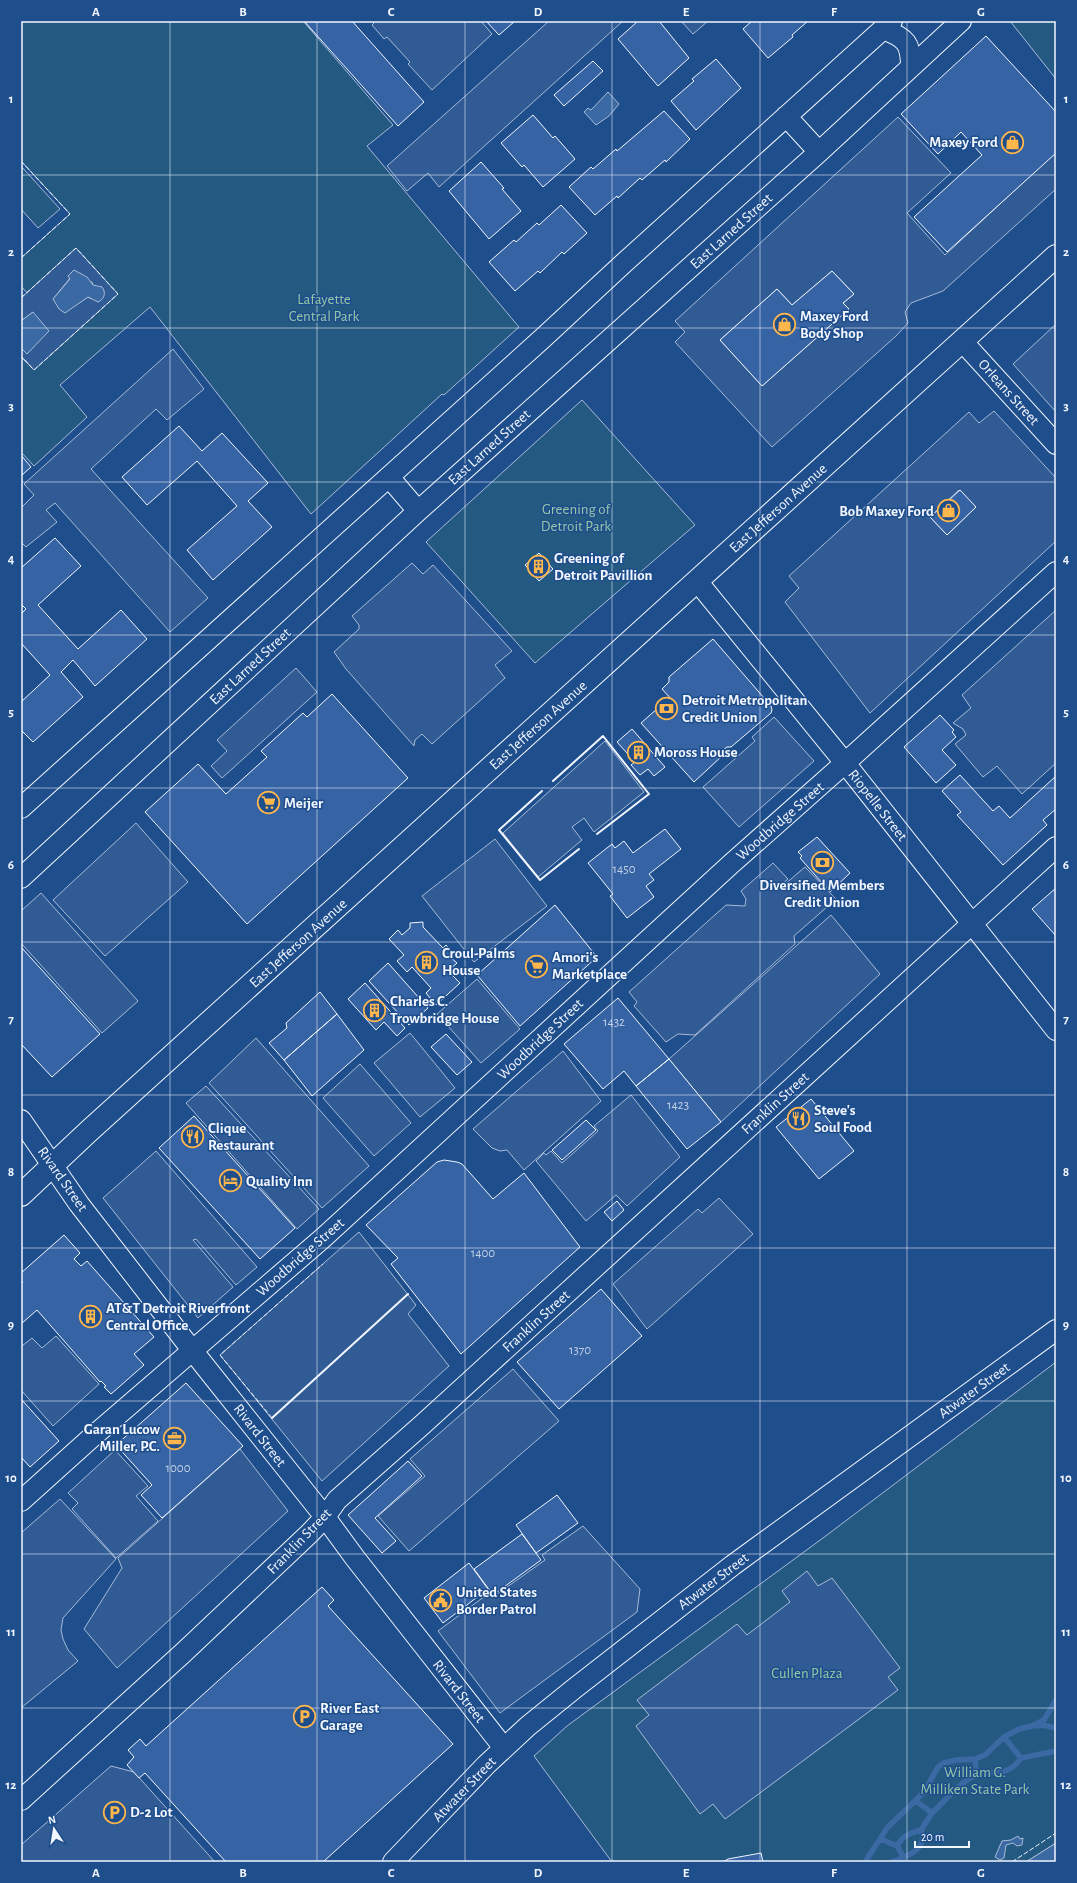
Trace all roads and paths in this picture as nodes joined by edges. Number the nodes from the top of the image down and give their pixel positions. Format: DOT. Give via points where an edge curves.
graph roads {
  1 [pos="952,24"];
  2 [pos="888,25"];
  3 [pos="911,67"];
  4 [pos="786,116"];
  5 [pos="819,152"];
  6 [pos="1056,256"];
  7 [pos="962,341"];
  8 [pos="1056,444"];
  9 [pos="389,477"];
  10 [pos="418,511"];
  11 [pos="1056,572"];
  12 [pos="697,581"];
  13 [pos="845,763"];
  14 [pos="21,808"];
  15 [pos="1056,847"];
  16 [pos="21,878"];
  17 [pos="972,924"];
  18 [pos="1056,1030"];
  19 [pos="21,1120"];
  20 [pos="52,1165"];
  21 [pos="21,1195"];
  22 [pos="1056,1330"];
  23 [pos="192,1350"];
  24 [pos="21,1501"];
  25 [pos="325,1517"];
  26 [pos="504,1748"];
  27 [pos="21,1800"];
  28 [pos="393,1862"];
  1 -- 3 [label="street, East Larned Street"];
  2 -- 3 [label="street" via="907,42 911,54"];
  2 -- 4 [label="street"];
  3 -- 5 [label="street, East Larned Street"];
  4 -- 5 [label="street"];
  4 -- 9 [label="street"];
  5 -- 10 [label="street, East Larned Street"];
  6 -- 7 [label="main road, East Jefferson Avenue"];
  7 -- 8 [label="street, Orleans Street"];
  7 -- 12 [label="main road, East Jefferson Avenue"];
  9 -- 10 [label="street"];
  9 -- 14 [label="street"];
  10 -- 16 [label="street, East Larned Street"];
  11 -- 13 [label="street, Woodbridge Street"];
  12 -- 13 [label="street, Riopelle Street"];
  12 -- 20 [label="main road, East Jefferson Avenue"];
  13 -- 17 [label="street, Riopelle Street"];
  13 -- 23 [label="street, Woodbridge Street" via="725,869 323,1238"];
  15 -- 17 [label="street, Franklin Street"];
  17 -- 18 [label="street, Riopelle Street"];
  17 -- 25 [label="street, Franklin Street" via="434,1414 336,1500"];
  19 -- 20 [label="street, Rivard Street"];
  20 -- 21 [label="main road, East Jefferson Avenue"];
  20 -- 23 [label="street, Rivard Street" via="79,1204"];
  22 -- 26 [label="street, Atwater Street" via="733,1565 575,1688"];
  23 -- 24 [label="street, Woodbridge Street"];
  23 -- 25 [label="street, Rivard Street"];
  25 -- 26 [label="street, Rivard Street"];
  25 -- 27 [label="street, Franklin Street" via="183,1653"];
  26 -- 28 [label="street, Atwater Street"];
}
